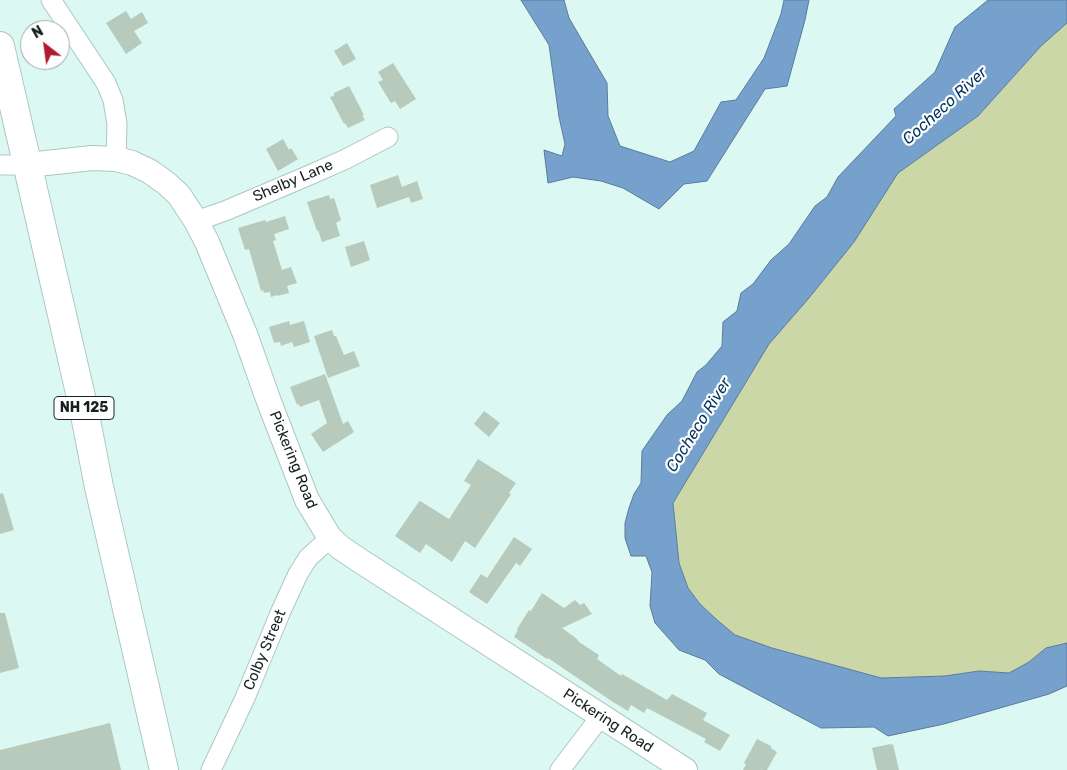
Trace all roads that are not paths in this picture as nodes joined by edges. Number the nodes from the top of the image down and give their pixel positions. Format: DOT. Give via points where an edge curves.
graph roads {
  1 [pos="51,0"];
  2 [pos="0,46"];
  3 [pos="388,137"];
  4 [pos="116,159"];
  5 [pos="0,165"];
  6 [pos="28,165"];
  7 [pos="196,221"];
  8 [pos="330,538"];
  9 [pos="601,716"];
  10 [pos="164,770"];
  11 [pos="211,770"];
  12 [pos="560,770"];
  13 [pos="685,770"];
  1 -- 4 [label="street" via="106,83 113,100 117,124"];
  2 -- 6 [label="highway, NH 125"];
  3 -- 7 [label="street, Shelby Lane" via="329,166"];
  4 -- 6 [label="main road, Pickering Road" via="92,158"];
  4 -- 7 [label="main road, Pickering Road" via="149,171 166,183"];
  5 -- 6 [label="street"];
  6 -- 10 [label="highway, NH 125"];
  7 -- 8 [label="main road, Pickering Road" via="208,242 294,468"];
  8 -- 9 [label="main road, Pickering Road"];
  8 -- 11 [label="street, Colby Street" via="308,558 298,574"];
  9 -- 12 [label="street"];
  9 -- 13 [label="main road, Pickering Road"];
}
